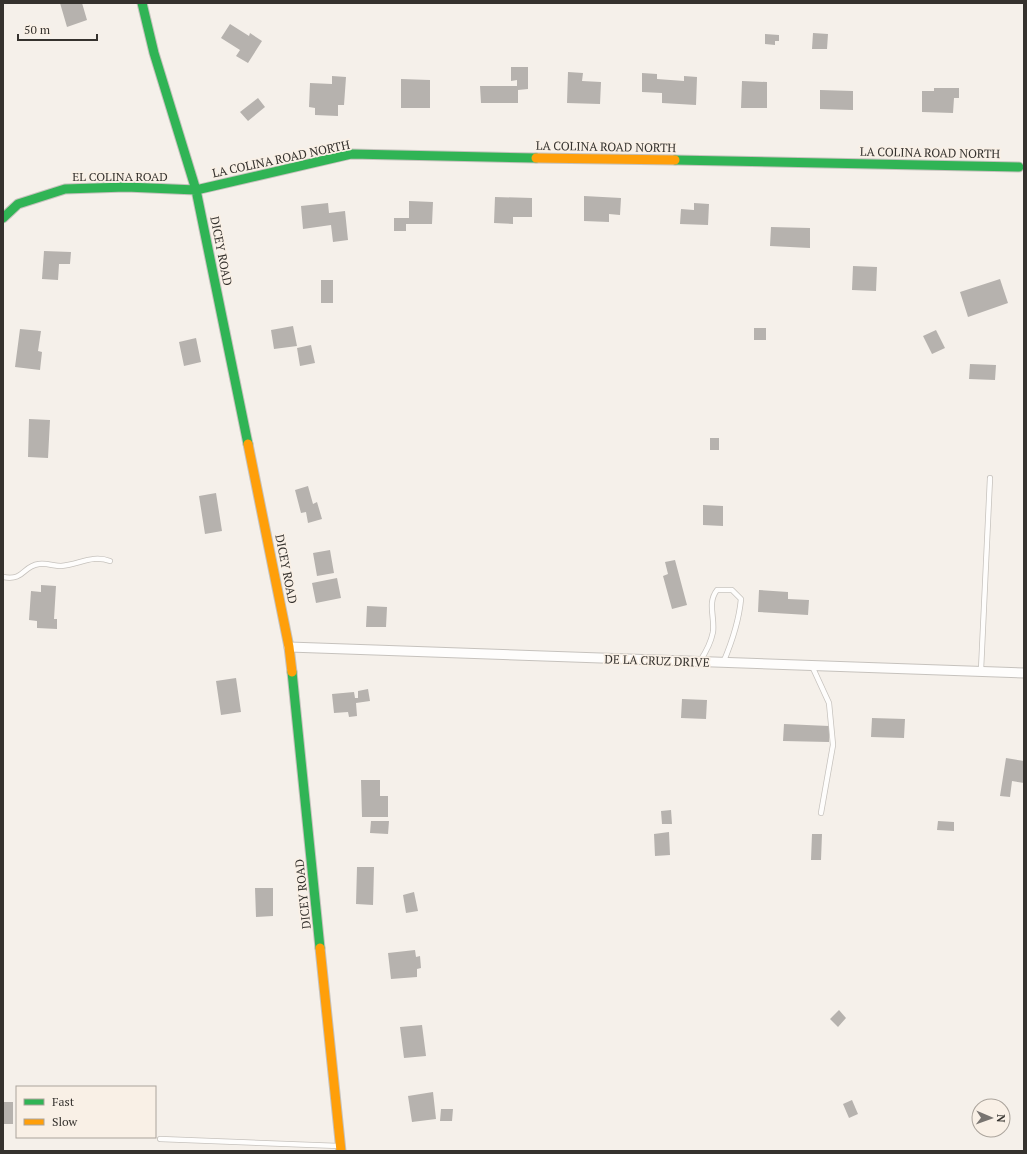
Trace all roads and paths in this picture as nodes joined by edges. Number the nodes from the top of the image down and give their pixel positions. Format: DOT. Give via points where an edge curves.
graph roads {
  1 [pos="142,3"];
  2 [pos="1019,167"];
  3 [pos="196,190"];
  4 [pos="3,218"];
  5 [pos="990,478"];
  6 [pos="110,561"];
  7 [pos="3,577"];
  8 [pos="289,647"];
  9 [pos="698,663"];
  10 [pos="723,663"];
  11 [pos="812,666"];
  12 [pos="981,670"];
  13 [pos="1024,673"];
  14 [pos="822,813"];
  15 [pos="160,1139"];
  16 [pos="341,1148"];
  1 -- 3 [label="street, DICEY ROAD" via="154,53"];
  2 -- 3 [label="street, LA COLINA ROAD NORTH" via="351,154"];
  3 -- 4 [label="street, EL COLINA ROAD" via="126,187 65,189 18,204"];
  3 -- 8 [label="street, DICEY ROAD"];
  5 -- 12 [label="lane"];
  6 -- 7 [label="lane" via="102,558 62,566 39,564 20,576"];
  8 -- 9 [label="street, DE LA CRUZ DRIVE"];
  8 -- 16 [label="street, DICEY ROAD"];
  9 -- 10 [label="street, DE LA CRUZ DRIVE"];
  9 -- 10 [label="lane" via="713,632 711,597 717,590 725,589 732,590 741,599 736,628"];
  10 -- 11 [label="street, DE LA CRUZ DRIVE"];
  11 -- 12 [label="street, DE LA CRUZ DRIVE"];
  11 -- 14 [label="lane" via="829,703 833,745"];
  12 -- 13 [label="street, DE LA CRUZ DRIVE"];
  15 -- 16 [label="lane"];
}
